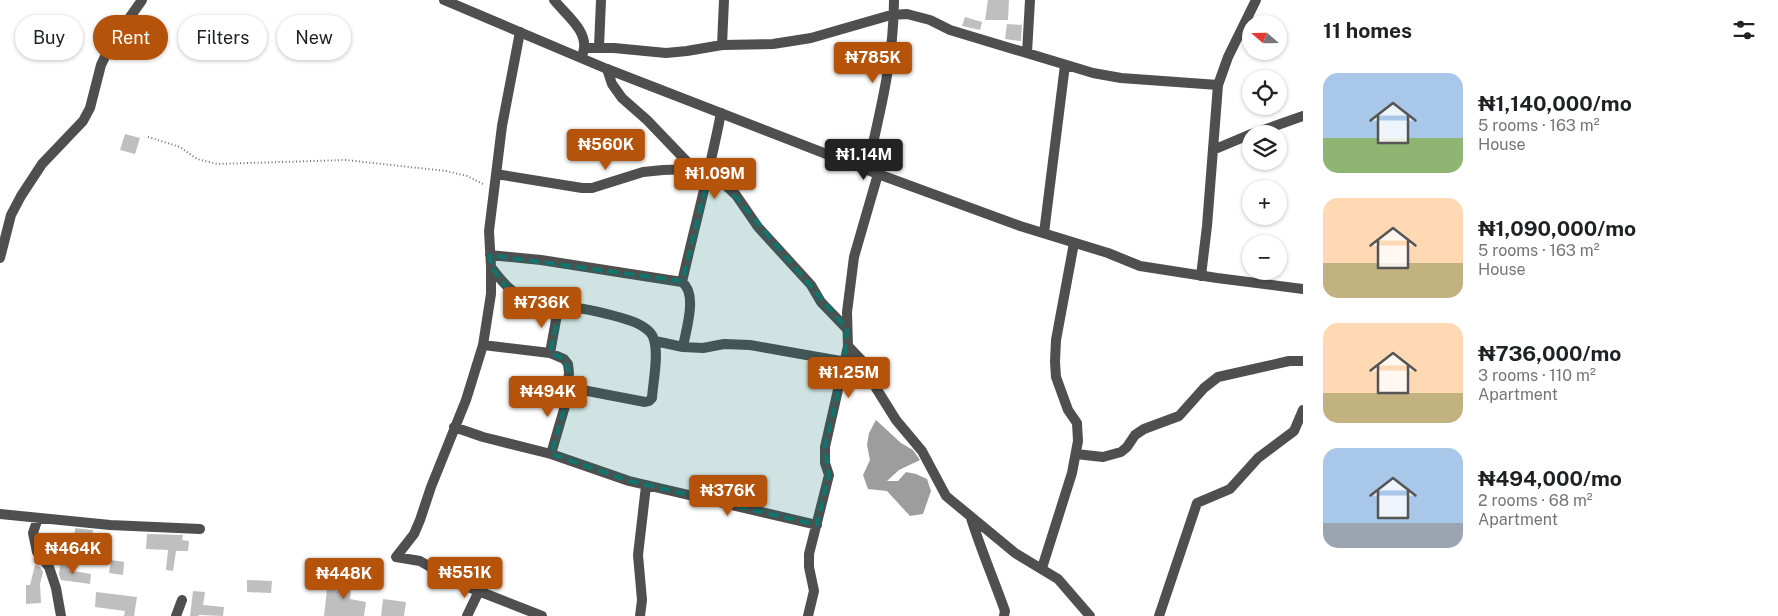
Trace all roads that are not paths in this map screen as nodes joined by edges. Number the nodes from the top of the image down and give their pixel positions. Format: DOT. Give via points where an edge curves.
graph roads {
  1 [pos="142,0"];
  2 [pos="444,0"];
  3 [pos="554,0"];
  4 [pos="601,0"];
  5 [pos="724,0"];
  6 [pos="894,0"];
  7 [pos="1030,0"];
  8 [pos="1256,0"];
  9 [pos="894,14"];
  10 [pos="520,32"];
  11 [pos="722,44"];
  12 [pos="599,47"];
  13 [pos="585,48"];
  14 [pos="1027,53"];
  15 [pos="581,58"];
  16 [pos="1065,65"];
  17 [pos="607,69"];
  18 [pos="1218,86"];
  19 [pos="721,113"];
  20 [pos="1303,116"];
  21 [pos="1278,125"];
  22 [pos="1242,138"];
  23 [pos="1212,150"];
  24 [pos="694,169"];
  25 [pos="867,169"];
  26 [pos="496,174"];
  27 [pos="709,174"];
  28 [pos="878,174"];
  29 [pos="1044,233"];
  30 [pos="1074,244"];
  31 [pos="490,255"];
  32 [pos="0,258"];
  33 [pos="491,267"];
  34 [pos="1201,276"];
  35 [pos="682,282"];
  36 [pos="1303,289"];
  37 [pos="558,309"];
  38 [pos="847,329"];
  39 [pos="655,341"];
  40 [pos="483,345"];
  41 [pos="848,346"];
  42 [pos="683,347"];
  43 [pos="550,353"];
  44 [pos="1303,361"];
  45 [pos="846,362"];
  46 [pos="567,387"];
  47 [pos="1303,410"];
  48 [pos="454,426"];
  49 [pos="551,454"];
  50 [pos="1076,454"];
  51 [pos="646,486"];
  52 [pos="0,514"];
  53 [pos="38,518"];
  54 [pos="971,518"];
  55 [pos="817,525"];
  56 [pos="200,529"];
  57 [pos="1042,568"];
  58 [pos="479,591"];
  59 [pos="182,600"];
  60 [pos="514,611"];
  61 [pos="1006,614"];
  62 [pos="61,616"];
  63 [pos="176,616"];
  64 [pos="467,616"];
  65 [pos="542,616"];
  66 [pos="640,616"];
  67 [pos="808,616"];
  68 [pos="1090,616"];
  69 [pos="1159,616"];
  1 -- 32 [label="street" via="111,44 83,121 42,164 11,215"];
  2 -- 10 [label="street"];
  3 -- 13 [label="street" via="580,29"];
  4 -- 12 [label="street"];
  5 -- 11 [label="street"];
  6 -- 9 [label="street"];
  7 -- 14 [label="street"];
  8 -- 18 [label="street" via="1228,57"];
  9 -- 11 [label="street" via="798,41"];
  9 -- 14 [label="street" via="930,20 950,30"];
  9 -- 25 [label="street" via="880,116"];
  10 -- 15 [label="street"];
  10 -- 26 [label="street"];
  11 -- 12 [label="street" via="666,53"];
  12 -- 13 [label="street"];
  13 -- 15 [label="street"];
  14 -- 16 [label="street"];
  15 -- 17 [label="street"];
  16 -- 18 [label="street" via="1121,78"];
  16 -- 29 [label="street"];
  17 -- 19 [label="street"];
  17 -- 24 [label="street" via="622,98"];
  18 -- 23 [label="street"];
  19 -- 25 [label="street"];
  19 -- 27 [label="street"];
  20 -- 21 [label="street"];
  22 -- 23 [label="street"];
  23 -- 34 [label="street"];
  24 -- 26 [label="street" via="643,172 592,188"];
  24 -- 27 [label="street"];
  25 -- 28 [label="street"];
  26 -- 31 [label="street" via="489,231"];
  27 -- 35 [label="street"];
  27 -- 38 [label="street" via="736,195 758,227"];
  28 -- 29 [label="street"];
  28 -- 38 [label="street" via="854,256"];
  29 -- 30 [label="street"];
  30 -- 34 [label="street" via="1108,252 1140,266"];
  30 -- 50 [label="street" via="1056,340 1055,362 1056,378 1068,410 1077,423"];
  31 -- 33 [label="street"];
  31 -- 35 [label="street"];
  33 -- 37 [label="street" via="515,294 538,305"];
  33 -- 40 [label="street" via="491,294"];
  34 -- 36 [label="street"];
  35 -- 42 [label="street" via="691,294"];
  37 -- 39 [label="street" via="578,308 641,325"];
  37 -- 43 [label="street"];
  38 -- 41 [label="street"];
  39 -- 42 [label="street"];
  39 -- 46 [label="street" via="650,401"];
  40 -- 43 [label="street"];
  40 -- 48 [label="street" via="466,400"];
  41 -- 45 [label="street"];
  41 -- 54 [label="street" via="866,365 876,388 896,420 922,451 946,496"];
  42 -- 45 [label="street" via="750,345"];
  43 -- 46 [label="street" via="568,364"];
  44 -- 50 [label="street" via="1289,361 1218,377 1179,416 1144,429 1121,452 1102,457"];
  45 -- 55 [label="street" via="825,447 829,475"];
  46 -- 49 [label="street"];
  47 -- 69 [label="street" via="1294,431 1258,458 1230,488 1197,503"];
  48 -- 49 [label="street" via="483,437"];
  48 -- 58 [label="street" via="414,534 396,557 420,561"];
  49 -- 51 [label="street"];
  50 -- 57 [label="street"];
  51 -- 55 [label="street"];
  51 -- 66 [label="street" via="638,555 642,600"];
  52 -- 53 [label="street"];
  53 -- 56 [label="street"];
  53 -- 62 [label="street" via="33,533 37,552 49,567"];
  54 -- 57 [label="street" via="1015,553"];
  54 -- 61 [label="street"];
  55 -- 67 [label="street" via="809,554 814,590"];
  57 -- 68 [label="street" via="1058,579"];
  58 -- 60 [label="street"];
  58 -- 64 [label="street"];
  59 -- 63 [label="street"];
  60 -- 65 [label="street"];
}
